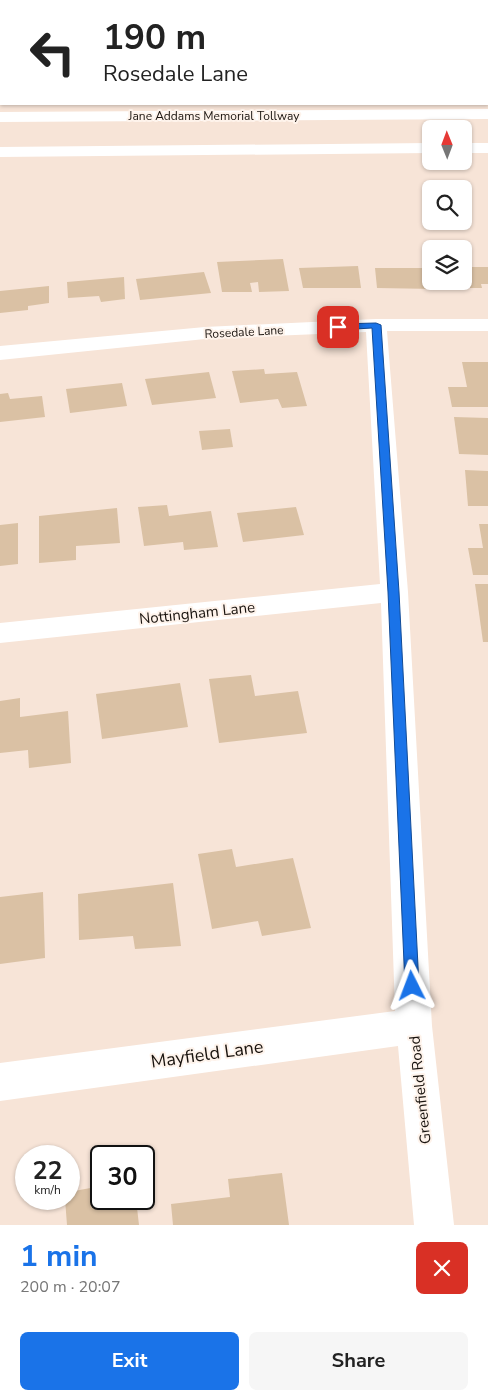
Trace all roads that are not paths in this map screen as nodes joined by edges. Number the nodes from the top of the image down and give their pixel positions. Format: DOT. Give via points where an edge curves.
graph roads {
  1 [pos="488,114"];
  2 [pos="0,117"];
  3 [pos="422,148"];
  4 [pos="472,148"];
  5 [pos="488,148"];
  6 [pos="0,152"];
  7 [pos="376,325"];
  8 [pos="488,325"];
  9 [pos="0,353"];
  10 [pos="394,592"];
  11 [pos="0,633"];
  12 [pos="414,1026"];
  13 [pos="0,1082"];
  14 [pos="434,1225"];
  1 -- 2 [label="main road, Jane Addams Memorial Tollway"];
  3 -- 6 [label="main road"];
  4 -- 5 [label="main road"];
  7 -- 8 [label="main road, Rosedale Lane"];
  7 -- 9 [label="main road, Rosedale Lane" via="205,333"];
  7 -- 10 [label="main road, Greenfield Road"];
  10 -- 11 [label="main road, Nottingham Lane"];
  10 -- 12 [label="main road, Greenfield Road"];
  12 -- 13 [label="main road, Mayfield Lane"];
  12 -- 14 [label="main road, Greenfield Road"];
}
